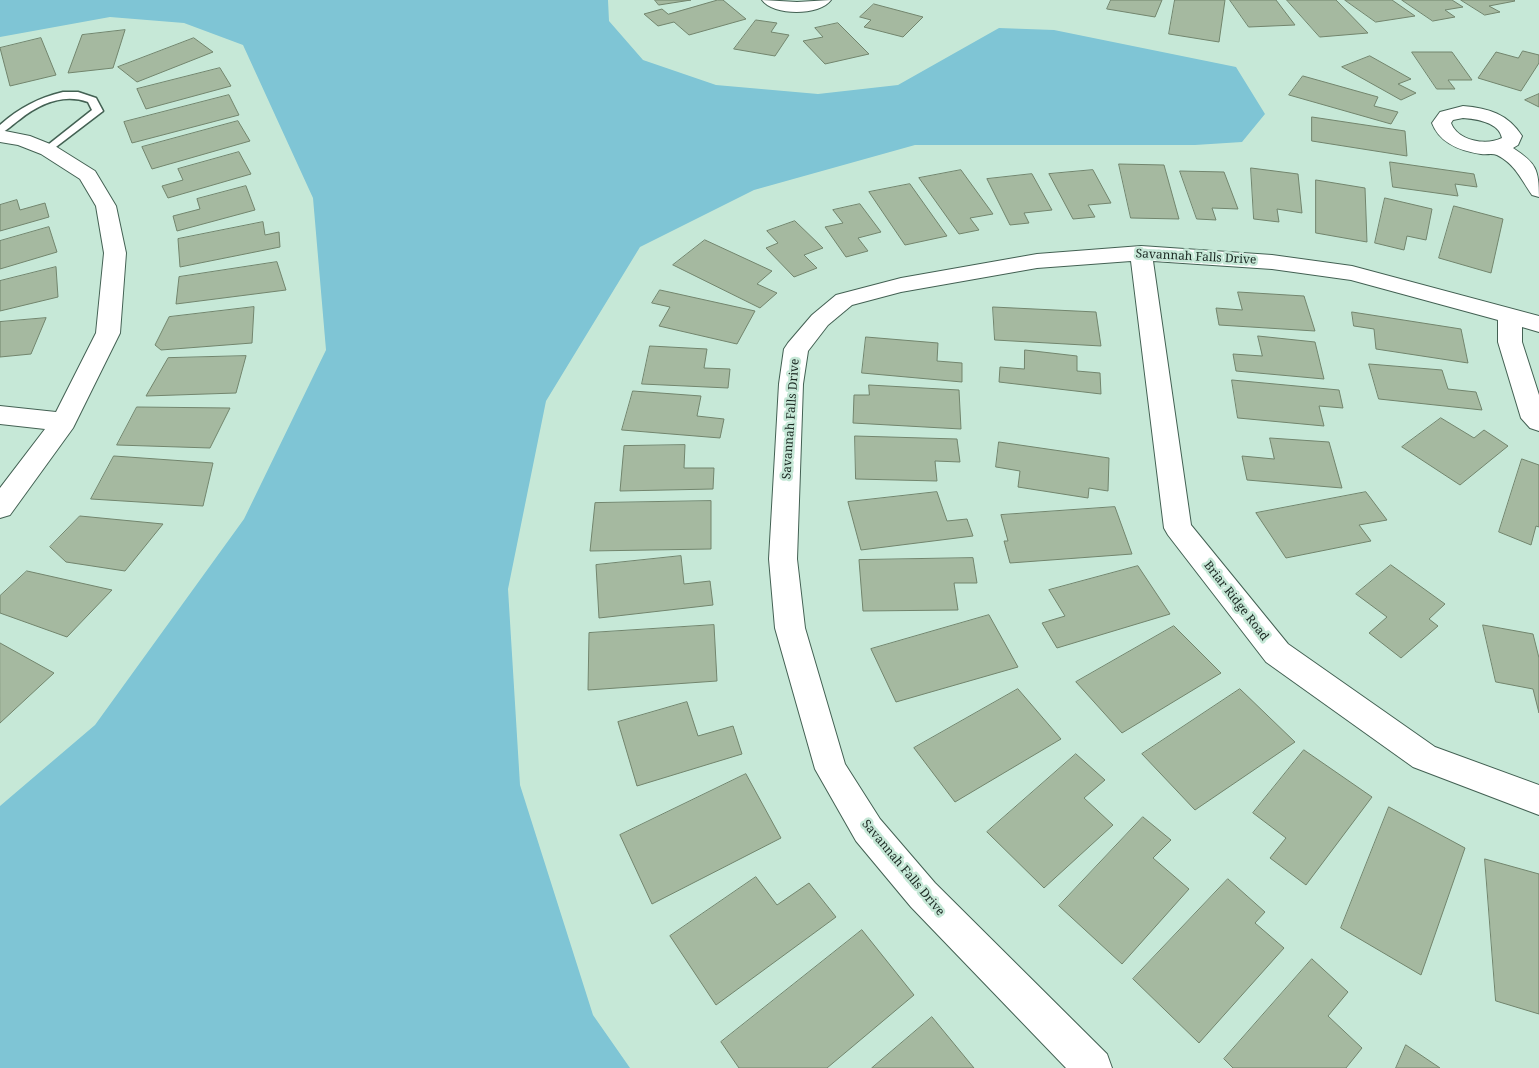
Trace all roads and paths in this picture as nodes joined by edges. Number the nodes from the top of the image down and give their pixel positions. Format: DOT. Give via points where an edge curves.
graph roads {
  1 [pos="770,0"];
  2 [pos="823,0"];
  3 [pos="0,130"];
  4 [pos="0,136"];
  5 [pos="1499,148"];
  6 [pos="48,150"];
  7 [pos="1539,191"];
  8 [pos="1141,253"];
  9 [pos="1510,316"];
  10 [pos="1539,324"];
  11 [pos="0,415"];
  12 [pos="64,422"];
  13 [pos="1539,422"];
  14 [pos="0,508"];
  15 [pos="1539,800"];
  16 [pos="1093,1068"];
  1 -- 2 [label="street" via="795,7 815,5"];
  3 -- 6 [label="lane" via="19,113 50,98 72,95 92,100 98,111"];
  4 -- 6 [label="street" via="23,140"];
  5 -- 7 [label="street" via="1522,163"];
  6 -- 12 [label="street" via="88,175 106,206 115,253 108,333"];
  8 -- 9 [label="street, Savannah Falls Drive" via="1272,262 1352,273"];
  8 -- 15 [label="street, Briar Ridge Road" via="1178,528 1277,653 1424,757"];
  8 -- 16 [label="street, Savannah Falls Drive" via="1037,261 901,285 844,300 820,320 796,349 791,384 784,568 790,628 831,769 868,830 923,895"];
  9 -- 10 [label="street, Savannah Falls Drive"];
  9 -- 13 [label="street" via="1510,342 1534,418"];
  11 -- 12 [label="street"];
  12 -- 14 [label="street"];
}
